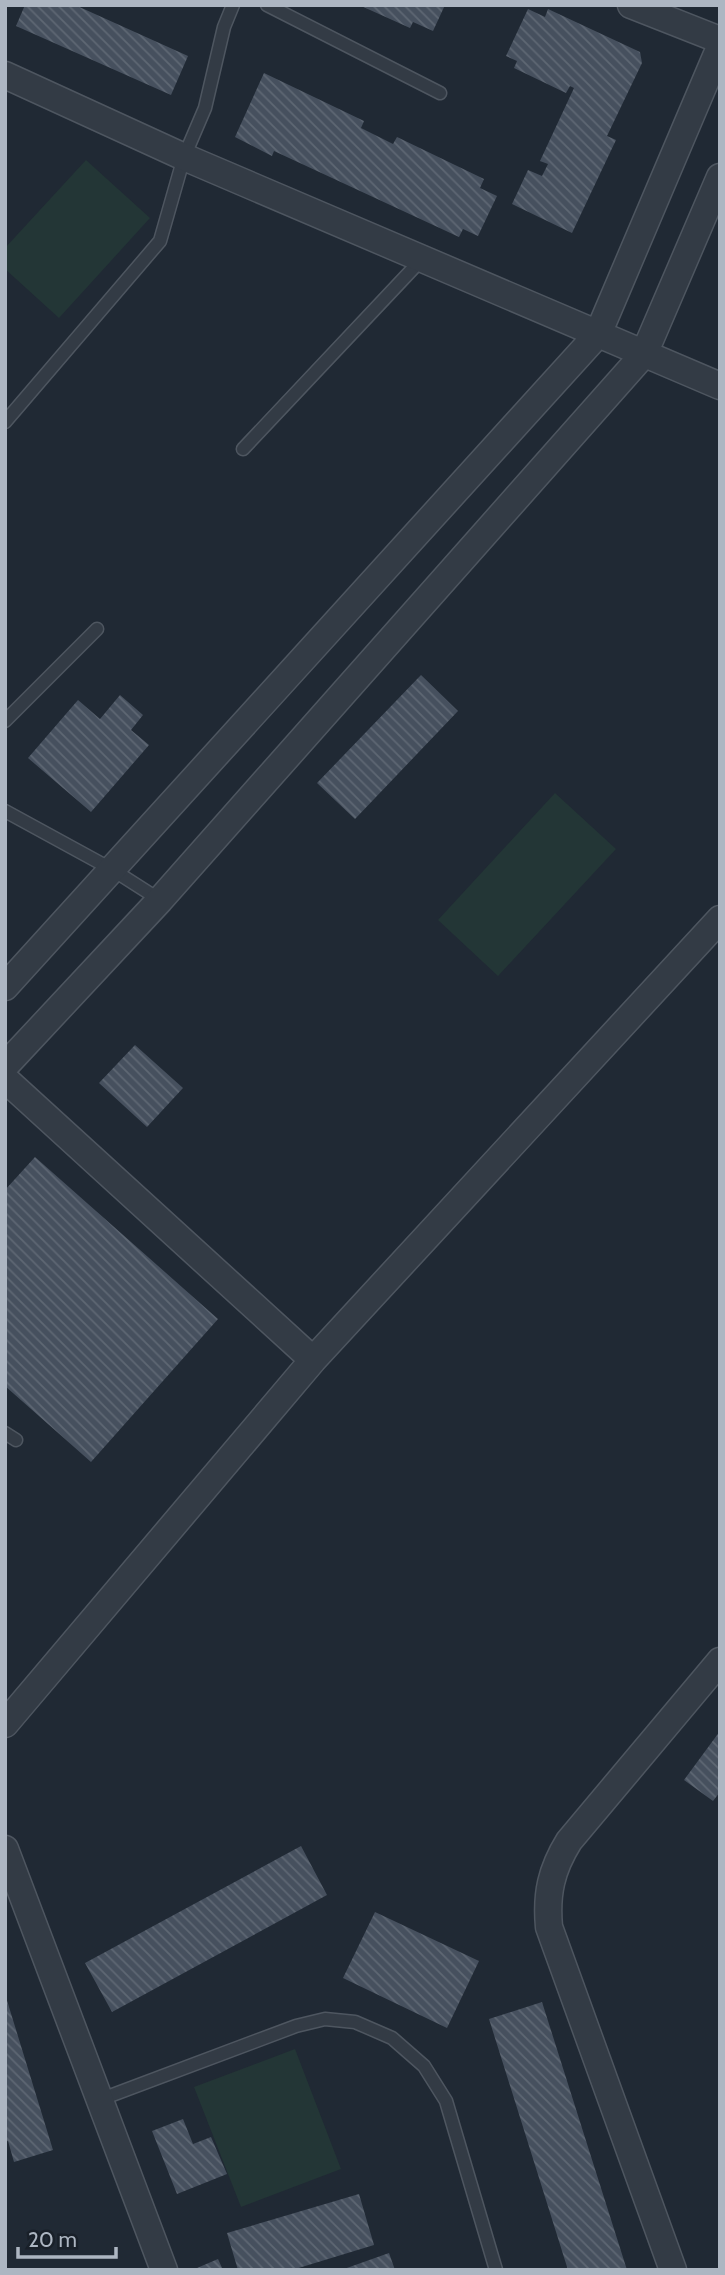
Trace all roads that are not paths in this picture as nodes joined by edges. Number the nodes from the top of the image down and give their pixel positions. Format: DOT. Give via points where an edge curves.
graph roads {
  1 [pos="233,5"];
  2 [pos="267,5"];
  3 [pos="631,5"];
  4 [pos="720,40"];
  5 [pos="720,47"];
  6 [pos="5,75"];
  7 [pos="440,93"];
  8 [pos="184,157"];
  9 [pos="720,177"];
  10 [pos="422,259"];
  11 [pos="597,334"];
  12 [pos="644,354"];
  13 [pos="720,386"];
  14 [pos="5,422"];
  15 [pos="243,449"];
  16 [pos="97,629"];
  17 [pos="5,721"];
  18 [pos="5,811"];
  19 [pos="113,870"];
  20 [pos="160,900"];
  21 [pos="720,919"];
  22 [pos="5,986"];
  23 [pos="5,1066"];
  24 [pos="5,1079"];
  25 [pos="313,1360"];
  26 [pos="720,1661"];
  27 [pos="5,1724"];
  28 [pos="5,1849"];
  29 [pos="99,2100"];
  30 [pos="164,2270"];
  31 [pos="496,2270"];
  32 [pos="673,2270"];
  1 -- 8 [label="lane" via="205,108"];
  2 -- 7 [label="lane"];
  3 -- 4 [label="street"];
  5 -- 11 [label="street"];
  6 -- 8 [label="street"];
  8 -- 10 [label="street"];
  8 -- 14 [label="lane" via="160,241"];
  9 -- 12 [label="street"];
  10 -- 11 [label="street"];
  10 -- 15 [label="lane"];
  11 -- 12 [label="street"];
  11 -- 19 [label="street"];
  12 -- 13 [label="street"];
  12 -- 20 [label="street"];
  16 -- 17 [label="lane"];
  18 -- 19 [label="lane"];
  19 -- 20 [label="lane"];
  19 -- 22 [label="street"];
  20 -- 23 [label="street"];
  21 -- 25 [label="street"];
  24 -- 25 [label="street"];
  25 -- 27 [label="street"];
  26 -- 32 [label="street" via="569,1841 553,1871 547,1905 549,1927"];
  28 -- 29 [label="street"];
  29 -- 30 [label="street"];
  29 -- 31 [label="lane" via="296,2026 325,2019 355,2022 392,2038 424,2066 446,2101"];
}
